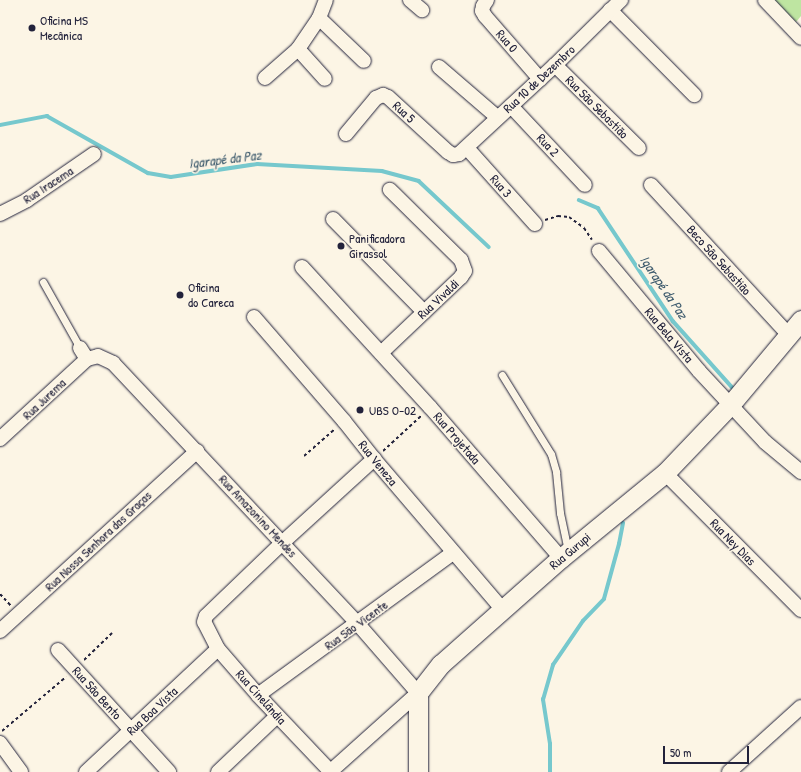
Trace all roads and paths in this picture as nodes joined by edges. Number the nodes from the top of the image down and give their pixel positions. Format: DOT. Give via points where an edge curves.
graph roads {
  1 [pos="326,0"];
  2 [pos="410,0"];
  3 [pos="487,0"];
  4 [pos="621,0"];
  5 [pos="765,0"];
  6 [pos="422,10"];
  7 [pos="610,10"];
  8 [pos="319,18"];
  9 [pos="799,32"];
  10 [pos="298,50"];
  11 [pos="364,61"];
  12 [pos="555,65"];
  13 [pos="439,67"];
  14 [pos="265,78"];
  15 [pos="325,79"];
  16 [pos="540,79"];
  17 [pos="694,95"];
  18 [pos="511,106"];
  19 [pos="497,117"];
  20 [pos="346,134"];
  21 [pos="467,148"];
  22 [pos="638,148"];
  23 [pos="94,154"];
  24 [pos="585,185"];
  25 [pos="650,185"];
  26 [pos="390,190"];
  27 [pos="2,209"];
  28 [pos="333,219"];
  29 [pos="535,224"];
  30 [pos="599,251"];
  31 [pos="302,267"];
  32 [pos="43,282"];
  33 [pos="424,312"];
  34 [pos="254,317"];
  35 [pos="801,320"];
  36 [pos="789,335"];
  37 [pos="381,353"];
  38 [pos="84,354"];
  39 [pos="502,375"];
  40 [pos="730,405"];
  41 [pos="430,407"];
  42 [pos="344,421"];
  43 [pos="0,439"];
  44 [pos="197,451"];
  45 [pos="304,456"];
  46 [pos="374,459"];
  47 [pos="801,472"];
  48 [pos="665,473"];
  49 [pos="282,543"];
  50 [pos="453,553"];
  51 [pos="565,555"];
  52 [pos="502,609"];
  53 [pos="801,610"];
  54 [pos="358,624"];
  55 [pos="0,631"];
  56 [pos="112,634"];
  57 [pos="218,649"];
  58 [pos="58,650"];
  59 [pos="75,669"];
  60 [pos="418,693"];
  61 [pos="258,696"];
  62 [pos="801,707"];
  63 [pos="278,716"];
  64 [pos="131,730"];
  65 [pos="0,733"];
  66 [pos="2,750"];
  67 [pos="21,772"];
  68 [pos="86,772"];
  69 [pos="169,772"];
  70 [pos="218,772"];
  71 [pos="330,772"];
  72 [pos="418,772"];
  73 [pos="729,772"];
  1 -- 8 [label="street"];
  2 -- 6 [label="street"];
  3 -- 16 [label="street, Rua 0" via="482,11 485,16"];
  4 -- 7 [label="street, Rua 10 de Dezembro"];
  5 -- 9 [label="street"];
  7 -- 12 [label="street, Rua 10 de Dezembro"];
  7 -- 17 [label="street"];
  8 -- 10 [label="street"];
  8 -- 11 [label="street"];
  10 -- 14 [label="street"];
  10 -- 15 [label="street"];
  12 -- 16 [label="street, Rua 10 de Dezembro"];
  12 -- 22 [label="street, Rua São Sebastião"];
  13 -- 19 [label="street"];
  16 -- 18 [label="street, Rua 10 de Dezembro"];
  18 -- 19 [label="street, Rua 10 de Dezembro"];
  18 -- 24 [label="street, Rua 2"];
  19 -- 21 [label="street, Rua 10 de Dezembro"];
  20 -- 21 [label="street, Rua 5" via="376,98 383,94 448,152 453,155 459,154"];
  21 -- 29 [label="street, Rua 3"];
  23 -- 27 [label="street, Rua Iracema" via="27,200"];
  25 -- 36 [label="street, Beco São Sebastião"];
  26 -- 33 [label="street, Rua Vivaldi" via="464,265 465,271 461,277"];
  28 -- 33 [label="street"];
  29 -- 30 [label="path" via="558,216 569,217 584,228"];
  30 -- 40 [label="street, Rua Bela Vista" via="676,345"];
  31 -- 37 [label="street, Rua Projetada"];
  32 -- 38 [label="lane"];
  33 -- 37 [label="street, Rua Vivaldi"];
  34 -- 42 [label="street, Rua Veneza"];
  35 -- 36 [label="street, Rua Gurupi"];
  36 -- 40 [label="street, Rua Gurupi"];
  37 -- 41 [label="street, Rua Projetada"];
  38 -- 43 [label="street, Rua Jurema"];
  38 -- 44 [label="street, Rua Amazonino Mendes" via="98,356 113,363"];
  39 -- 51 [label="lane" via="551,454 556,472"];
  40 -- 47 [label="street, Rua Bela Vista" via="765,442"];
  40 -- 48 [label="street, Rua Gurupi"];
  41 -- 46 [label="path"];
  41 -- 51 [label="street, Rua Projetada"];
  42 -- 45 [label="path"];
  42 -- 46 [label="street, Rua Veneza"];
  44 -- 49 [label="street, Rua Amazonino Mendes"];
  44 -- 55 [label="street, Rua Nossa Senhora das Graças"];
  46 -- 49 [label="street"];
  46 -- 50 [label="street, Rua Veneza"];
  48 -- 51 [label="street, Rua Gurupi"];
  48 -- 53 [label="street, Rua Ney Dias"];
  49 -- 54 [label="street, Rua Amazonino Mendes"];
  49 -- 57 [label="street, Rua Cinelândia" via="206,616 204,627"];
  50 -- 52 [label="street, Rua Veneza"];
  50 -- 54 [label="street, Rua São Vicente"];
  51 -- 52 [label="street, Rua Gurupi"];
  52 -- 60 [label="street, Rua Gurupi" via="441,664"];
  54 -- 60 [label="street, Rua Amazonino Mendes"];
  54 -- 61 [label="street, Rua São Vicente"];
  56 -- 59 [label="path"];
  57 -- 61 [label="street, Rua Cinelândia"];
  57 -- 64 [label="street, Rua Boa Vista"];
  58 -- 59 [label="street, Rua São Bento"];
  59 -- 64 [label="street, Rua São Bento"];
  59 -- 65 [label="path"];
  60 -- 71 [label="street, Rua Gurupi"];
  60 -- 72 [label="street"];
  61 -- 63 [label="street, Rua Cinelândia"];
  62 -- 73 [label="street"];
  63 -- 70 [label="street"];
  63 -- 71 [label="street, Rua Cinelândia"];
  64 -- 68 [label="street, Rua Boa Vista"];
  64 -- 69 [label="street, Rua São Bento"];
  66 -- 67 [label="street"];
}
